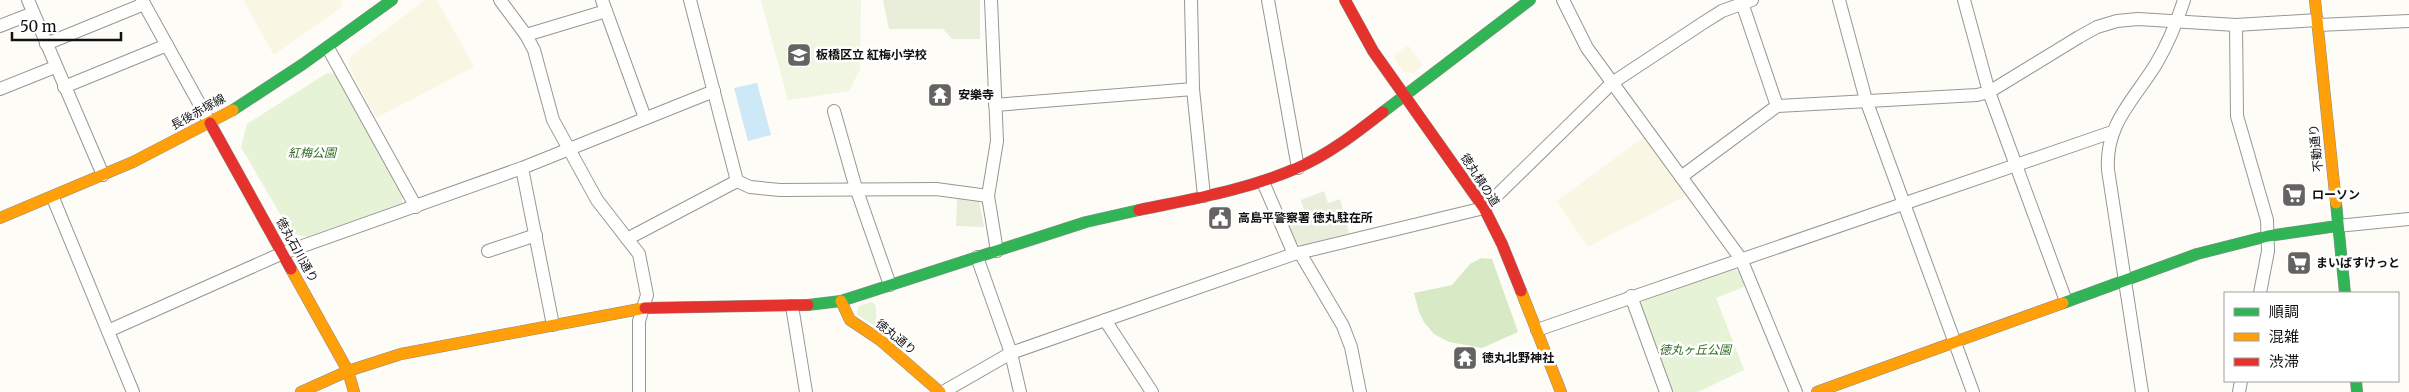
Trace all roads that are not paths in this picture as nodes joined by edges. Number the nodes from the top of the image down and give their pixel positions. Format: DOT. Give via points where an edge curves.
graph roads {
  1 [pos="28,0"];
  2 [pos="392,0"];
  3 [pos="500,0"];
  4 [pos="690,0"];
  5 [pos="991,0"];
  6 [pos="1191,0"];
  7 [pos="1268,0"];
  8 [pos="1345,0"];
  9 [pos="1530,0"];
  10 [pos="1563,0"];
  11 [pos="1839,0"];
  12 [pos="1964,0"];
  13 [pos="2184,0"];
  14 [pos="2316,0"];
  15 [pos="1745,1"];
  16 [pos="143,2"];
  17 [pos="604,5"];
  18 [pos="33,13"];
  19 [pos="2409,20"];
  20 [pos="2176,22"];
  21 [pos="2318,23"];
  22 [pos="2236,25"];
  23 [pos="0,26"];
  24 [pos="526,35"];
  25 [pos="46,44"];
  26 [pos="167,45"];
  27 [pos="328,48"];
  28 [pos="55,67"];
  29 [pos="1612,83"];
  30 [pos="64,87"];
  31 [pos="0,89"];
  32 [pos="1194,89"];
  33 [pos="714,91"];
  34 [pos="1989,92"];
  35 [pos="1405,95"];
  36 [pos="1866,100"];
  37 [pos="995,105"];
  38 [pos="1777,106"];
  39 [pos="834,111"];
  40 [pos="645,118"];
  41 [pos="210,123"];
  42 [pos="2112,132"];
  43 [pos="570,150"];
  44 [pos="2016,164"];
  45 [pos="522,168"];
  46 [pos="1298,168"];
  47 [pos="103,176"];
  48 [pos="1681,177"];
  49 [pos="737,182"];
  50 [pos="1263,182"];
  51 [pos="857,190"];
  52 [pos="988,196"];
  53 [pos="1204,196"];
  54 [pos="53,198"];
  55 [pos="1904,204"];
  56 [pos="416,207"];
  57 [pos="1484,208"];
  58 [pos="0,218"];
  59 [pos="2409,219"];
  60 [pos="2337,226"];
  61 [pos="536,235"];
  62 [pos="2268,236"];
  63 [pos="627,239"];
  64 [pos="997,250"];
  65 [pos="488,251"];
  66 [pos="283,253"];
  67 [pos="1297,253"];
  68 [pos="978,257"];
  69 [pos="1741,259"];
  70 [pos="2126,279"];
  71 [pos="890,285"];
  72 [pos="2260,292"];
  73 [pos="2345,292"];
  74 [pos="1631,296"];
  75 [pos="841,301"];
  76 [pos="2066,301"];
  77 [pos="792,306"];
  78 [pos="644,308"];
  79 [pos="1105,320"];
  80 [pos="553,325"];
  81 [pos="108,330"];
  82 [pos="1536,330"];
  83 [pos="1954,342"];
  84 [pos="1010,353"];
  85 [pos="348,371"];
  86 [pos="133,392"];
  87 [pos="301,392"];
  88 [pos="354,392"];
  89 [pos="639,392"];
  90 [pos="806,392"];
  91 [pos="942,392"];
  92 [pos="1020,392"];
  93 [pos="1152,392"];
  94 [pos="1360,392"];
  95 [pos="1561,392"];
  96 [pos="1666,392"];
  97 [pos="1796,392"];
  98 [pos="1817,392"];
  99 [pos="1973,392"];
  100 [pos="2142,392"];
  1 -- 18 [label="street"];
  2 -- 27 [label="street, 長後赤塚線"];
  3 -- 24 [label="street"];
  4 -- 33 [label="street"];
  5 -- 37 [label="street"];
  6 -- 32 [label="street"];
  7 -- 46 [label="street"];
  8 -- 35 [label="street, 徳丸槙の道" via="1365,39"];
  9 -- 35 [label="street"];
  10 -- 29 [label="street" via="1580,37"];
  11 -- 36 [label="street"];
  12 -- 34 [label="street"];
  13 -- 20 [label="street"];
  14 -- 21 [label="street, 不動通り"];
  15 -- 29 [label="street" via="1703,22"];
  15 -- 38 [label="street"];
  16 -- 25 [label="street"];
  16 -- 26 [label="street"];
  17 -- 24 [label="street"];
  17 -- 40 [label="street"];
  18 -- 23 [label="street"];
  18 -- 25 [label="street"];
  19 -- 21 [label="street"];
  20 -- 22 [label="street"];
  20 -- 34 [label="street" via="2138,19 2107,24 2079,37"];
  20 -- 42 [label="street" via="2156,64"];
  21 -- 22 [label="street"];
  21 -- 60 [label="street, 不動通り"];
  22 -- 62 [label="street" via="2237,116 2264,209"];
  24 -- 43 [label="street" via="534,50 552,120"];
  25 -- 28 [label="street"];
  26 -- 30 [label="street"];
  26 -- 41 [label="street"];
  27 -- 41 [label="street, 長後赤塚線"];
  27 -- 56 [label="street"];
  28 -- 30 [label="street"];
  28 -- 31 [label="street"];
  29 -- 48 [label="street"];
  29 -- 57 [label="street"];
  30 -- 47 [label="street"];
  32 -- 37 [label="street"];
  32 -- 53 [label="street"];
  33 -- 40 [label="street"];
  33 -- 49 [label="street"];
  34 -- 36 [label="street"];
  34 -- 44 [label="street"];
  35 -- 46 [label="street" via="1351,137"];
  35 -- 57 [label="street, 徳丸槙の道"];
  36 -- 38 [label="street"];
  36 -- 55 [label="street"];
  37 -- 52 [label="street" via="997,141"];
  38 -- 48 [label="street"];
  39 -- 51 [label="street"];
  40 -- 43 [label="street"];
  41 -- 47 [label="street, 長後赤塚線"];
  41 -- 66 [label="street, 徳丸石川通り"];
  42 -- 44 [label="street"];
  42 -- 70 [label="street" via="2108,170"];
  43 -- 45 [label="street"];
  43 -- 63 [label="street" via="598,200"];
  44 -- 55 [label="street"];
  44 -- 76 [label="street"];
  45 -- 56 [label="street"];
  45 -- 61 [label="street"];
  46 -- 50 [label="street"];
  47 -- 54 [label="street, 長後赤塚線"];
  48 -- 69 [label="street"];
  49 -- 51 [label="street" via="750,187 780,190"];
  49 -- 63 [label="street"];
  50 -- 53 [label="street"];
  50 -- 67 [label="street"];
  51 -- 52 [label="street" via="936,189"];
  51 -- 71 [label="street"];
  52 -- 64 [label="street"];
  53 -- 64 [label="street" via="1093,220"];
  54 -- 58 [label="street, 長後赤塚線"];
  54 -- 81 [label="street"];
  55 -- 69 [label="street"];
  55 -- 83 [label="street"];
  56 -- 66 [label="street"];
  57 -- 67 [label="street"];
  57 -- 82 [label="street, 徳丸槙の道"];
  59 -- 60 [label="street"];
  60 -- 62 [label="street"];
  60 -- 73 [label="street, 不動通り"];
  61 -- 65 [label="street"];
  61 -- 80 [label="street"];
  62 -- 70 [label="street" via="2196,254"];
  62 -- 72 [label="street"];
  63 -- 78 [label="street" via="639,254 647,295"];
  64 -- 68 [label="street"];
  66 -- 81 [label="street"];
  66 -- 85 [label="street, 徳丸石川通り"];
  67 -- 79 [label="street"];
  67 -- 94 [label="street" via="1344,326"];
  68 -- 71 [label="street"];
  68 -- 84 [label="street"];
  69 -- 74 [label="street"];
  69 -- 97 [label="street"];
  70 -- 76 [label="street"];
  70 -- 100 [label="street"];
  71 -- 75 [label="street"];
  74 -- 82 [label="street"];
  74 -- 96 [label="street"];
  75 -- 77 [label="street"];
  75 -- 91 [label="street, 徳丸通り" via="850,320 880,340"];
  76 -- 83 [label="street"];
  77 -- 78 [label="street"];
  77 -- 90 [label="street"];
  78 -- 80 [label="street"];
  78 -- 89 [label="street" via="639,322"];
  79 -- 84 [label="street"];
  79 -- 93 [label="street"];
  80 -- 85 [label="street" via="401,354"];
  81 -- 86 [label="street"];
  82 -- 95 [label="street, 徳丸槙の道"];
  83 -- 98 [label="street"];
  83 -- 99 [label="street"];
  84 -- 91 [label="street"];
  84 -- 92 [label="street"];
  85 -- 87 [label="street"];
  85 -- 88 [label="street, 徳丸石川通り"];
}
